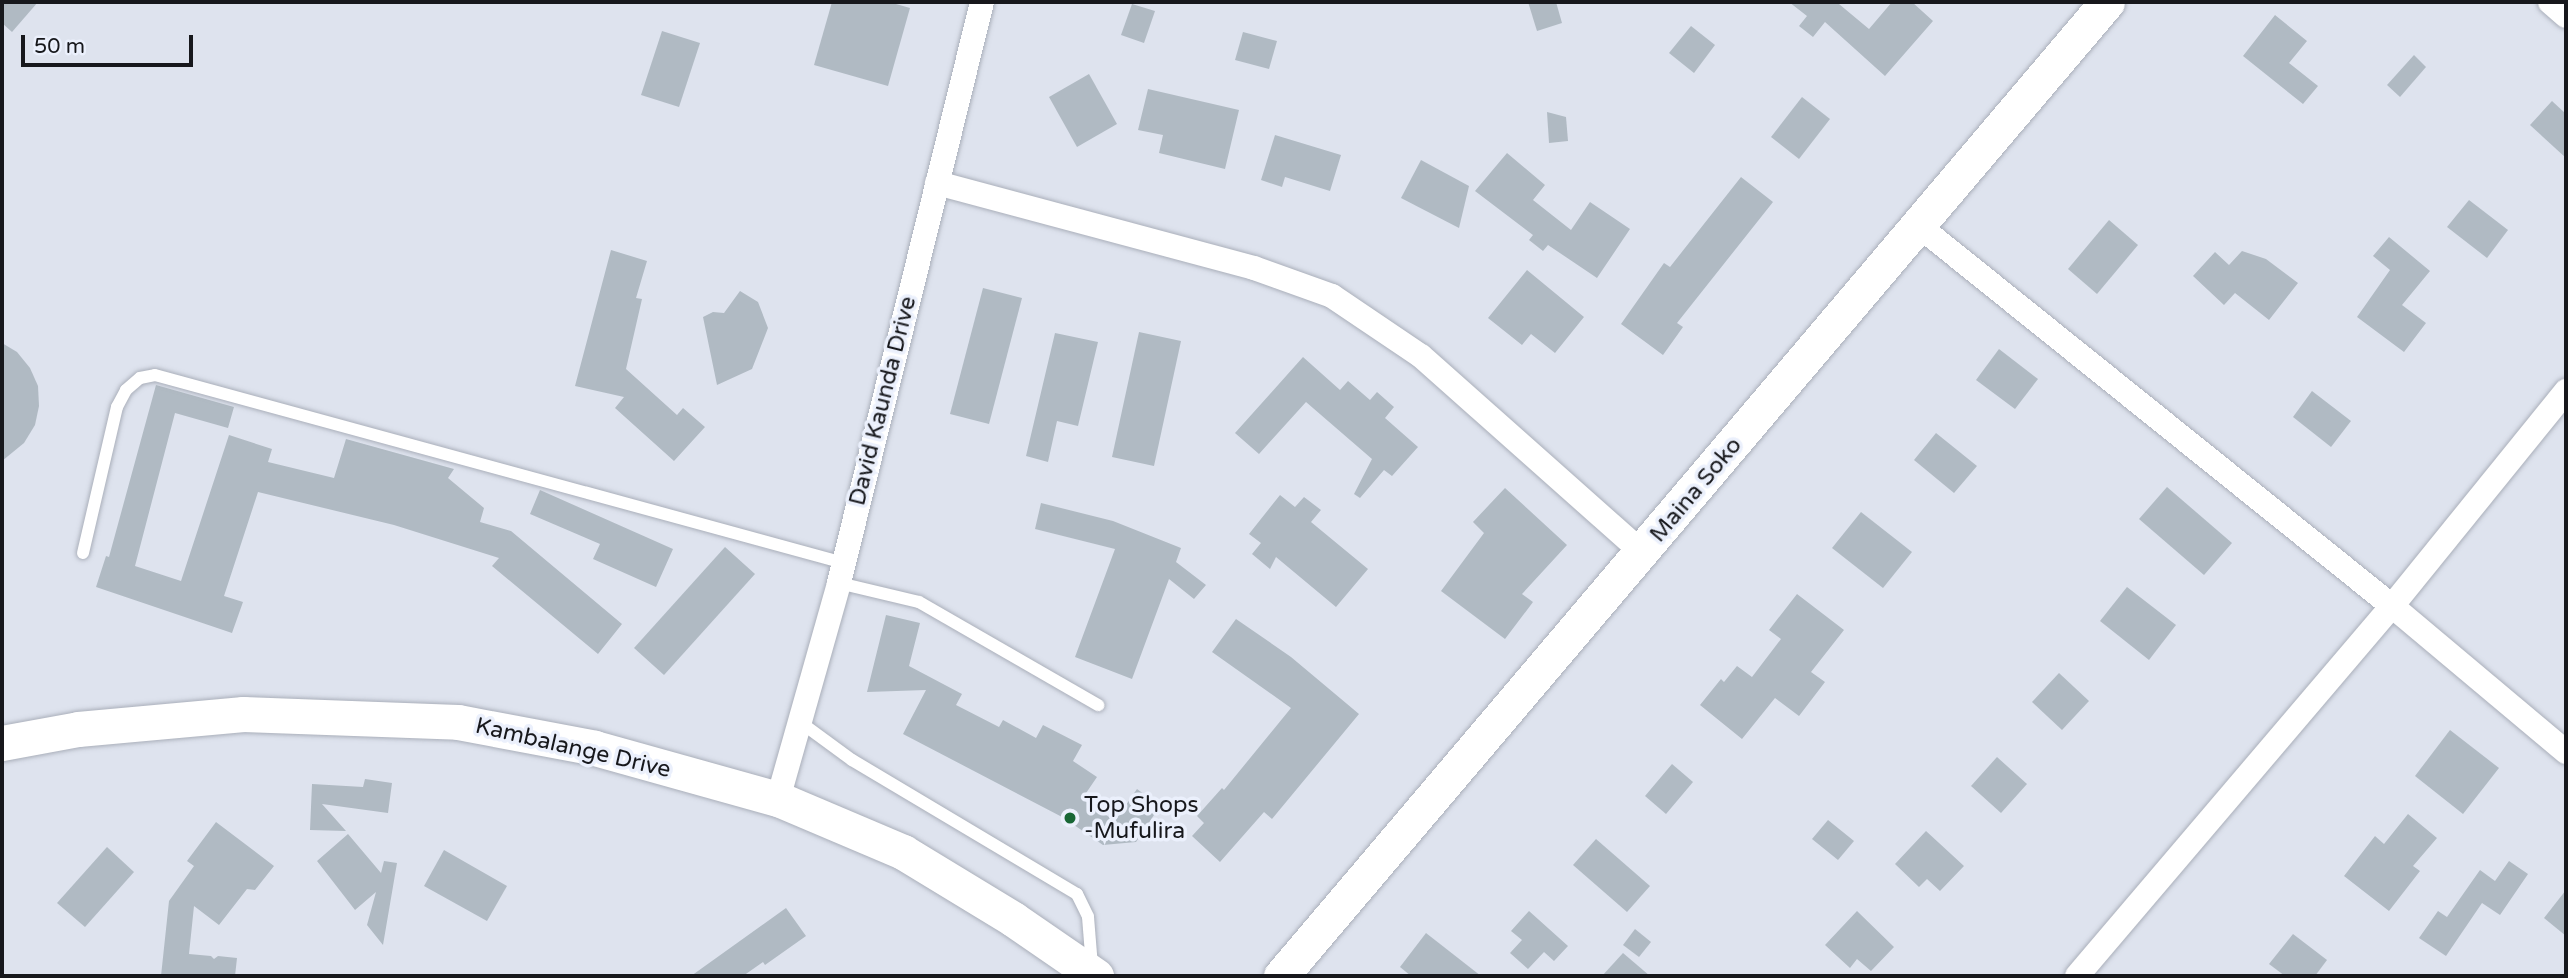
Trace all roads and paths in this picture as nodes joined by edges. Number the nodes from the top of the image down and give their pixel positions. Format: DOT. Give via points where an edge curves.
graph roads {
  1 [pos="982,2"];
  2 [pos="2107,2"];
  3 [pos="2550,2"];
  4 [pos="2566,16"];
  5 [pos="937,183"];
  6 [pos="1919,226"];
  7 [pos="2566,391"];
  8 [pos="83,553"];
  9 [pos="1643,553"];
  10 [pos="841,573"];
  11 [pos="2392,606"];
  12 [pos="1098,705"];
  13 [pos="800,722"];
  14 [pos="2,743"];
  15 [pos="2566,752"];
  16 [pos="778,799"];
  17 [pos="1094,975"];
  18 [pos="1281,976"];
  19 [pos="2077,976"];
  1 -- 5 [label="street, David Kaunda Drive"];
  2 -- 6 [label="street, Maina Soko"];
  3 -- 4 [label="street"];
  5 -- 9 [label="street" via="1254,268 1332,296 1421,356"];
  5 -- 10 [label="street, David Kaunda Drive"];
  6 -- 9 [label="street, Maina Soko"];
  6 -- 11 [label="street"];
  7 -- 11 [label="street"];
  8 -- 10 [label="lane" via="117,407 140,378 155,375"];
  9 -- 18 [label="street, Maina Soko"];
  10 -- 12 [label="lane" via="919,602"];
  10 -- 13 [label="street, David Kaunda Drive"];
  11 -- 15 [label="street"];
  11 -- 19 [label="street"];
  13 -- 16 [label="street, David Kaunda Drive"];
  13 -- 17 [label="lane" via="852,760 1077,894 1088,917"];
  14 -- 16 [label="street, Kambalange Drive" via="78,729 243,714 458,722 595,748"];
  16 -- 17 [label="street, Kambalange Drive" via="903,852"];
}
